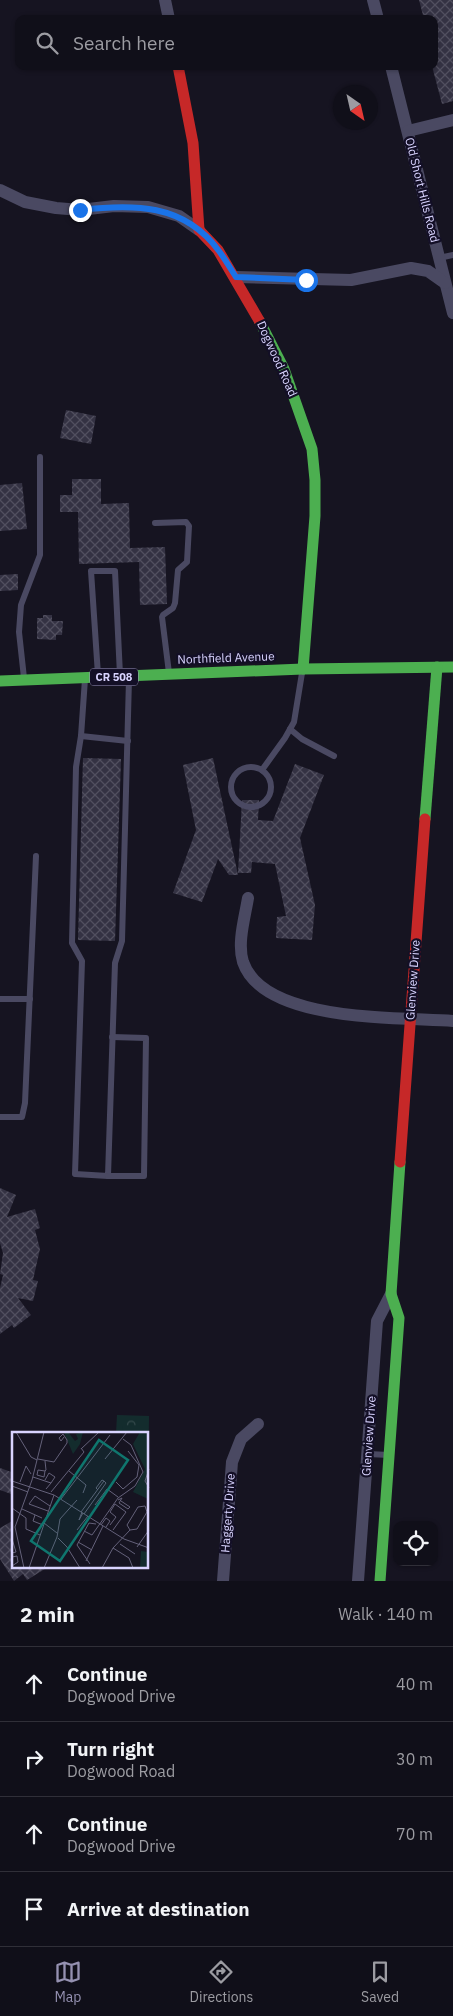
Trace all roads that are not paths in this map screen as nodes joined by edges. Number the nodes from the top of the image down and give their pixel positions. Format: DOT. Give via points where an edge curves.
graph roads {
  1 [pos="165,0"];
  2 [pos="373,0"];
  3 [pos="168,15"];
  4 [pos="377,15"];
  5 [pos="179,70"];
  6 [pos="392,70"];
  7 [pos="453,120"];
  8 [pos="408,130"];
  9 [pos="0,190"];
  10 [pos="200,230"];
  11 [pos="453,255"];
  12 [pos="439,258"];
  13 [pos="236,277"];
  14 [pos="445,283"];
  15 [pos="453,313"];
  16 [pos="40,457"];
  17 [pos="155,523"];
  18 [pos="437,667"];
  19 [pos="453,667"];
  20 [pos="303,669"];
  21 [pos="169,674"];
  22 [pos="125,676"];
  23 [pos="85,678"];
  24 [pos="98,678"];
  25 [pos="24,680"];
  26 [pos="0,681"];
  27 [pos="290,729"];
  28 [pos="81,736"];
  29 [pos="128,741"];
  30 [pos="334,756"];
  31 [pos="262,770"];
  32 [pos="36,856"];
  33 [pos="248,898"];
  34 [pos="0,998"];
  35 [pos="30,999"];
  36 [pos="410,1018"];
  37 [pos="453,1020"];
  38 [pos="112,1037"];
  39 [pos="0,1117"];
  40 [pos="108,1176"];
  41 [pos="391,1294"];
  42 [pos="258,1424"];
  43 [pos="368,1454"];
  44 [pos="389,1455"];
  45 [pos="223,1581"];
  46 [pos="358,1581"];
  47 [pos="380,1581"];
  1 -- 3 [label="street"];
  2 -- 4 [label="street"];
  5 -- 10 [label="street" via="193,143"];
  6 -- 8 [label="street, Old Short Hills Road"];
  7 -- 8 [label="street"];
  8 -- 12 [label="street, Old Short Hills Road"];
  9 -- 10 [label="street" via="25,202 56,208 148,207 180,216"];
  10 -- 13 [label="street, Dogwood Road"];
  11 -- 12 [label="lane"];
  12 -- 14 [label="street, Old Short Hills Road"];
  13 -- 14 [label="street" via="351,280 411,268 428,271"];
  13 -- 20 [label="street, Dogwood Road" via="284,369 312,449 315,516"];
  14 -- 15 [label="street, Old Short Hills Road"];
  16 -- 25 [label="lane" via="40,555 21,605 19,632"];
  17 -- 21 [label="lane" via="186,522 189,526 187,562 178,570 176,603 162,615"];
  18 -- 19 [label="street, Northfield Avenue / CR 508"];
  18 -- 20 [label="street, Northfield Avenue / CR 508"];
  18 -- 36 [label="street, Glenview Drive"];
  20 -- 21 [label="street, Northfield Avenue / CR 508"];
  20 -- 27 [label="lane"];
  21 -- 22 [label="street, Northfield Avenue / CR 508"];
  22 -- 24 [label="street, Northfield Avenue / CR 508"];
  22 -- 24 [label="lane" via="115,571 91,571"];
  22 -- 29 [label="lane"];
  23 -- 24 [label="street, Northfield Avenue / CR 508"];
  23 -- 25 [label="street, Northfield Avenue / CR 508"];
  23 -- 28 [label="lane"];
  25 -- 26 [label="street, Northfield Avenue / CR 508"];
  27 -- 30 [label="lane"];
  27 -- 31 [label="lane"];
  28 -- 29 [label="lane"];
  28 -- 40 [label="lane" via="76,767 72,943 82,961 75,1174"];
  29 -- 38 [label="lane" via="122,941 115,963"];
  31 -- 31 [label="lane" via="256,767 242,769 233,778 233,797 242,806 256,807 267,800 272,787"];
  32 -- 35 [label="lane"];
  33 -- 36 [label="street" via="242,940 243,961 250,976 274,996 330,1014"];
  34 -- 35 [label="lane"];
  35 -- 39 [label="lane" via="24,1115"];
  36 -- 37 [label="street"];
  36 -- 41 [label="street, Glenview Drive"];
  38 -- 40 [label="lane"];
  38 -- 40 [label="lane" via="146,1038 144,1176"];
  41 -- 43 [label="street, Glenview Drive" via="377,1320"];
  41 -- 44 [label="street, Glenview Drive" via="399,1318"];
  42 -- 45 [label="street, Haggerty Drive" via="241,1438 232,1462"];
  43 -- 44 [label="lane"];
  43 -- 46 [label="street, Glenview Drive"];
  44 -- 47 [label="street, Glenview Drive"];
}
